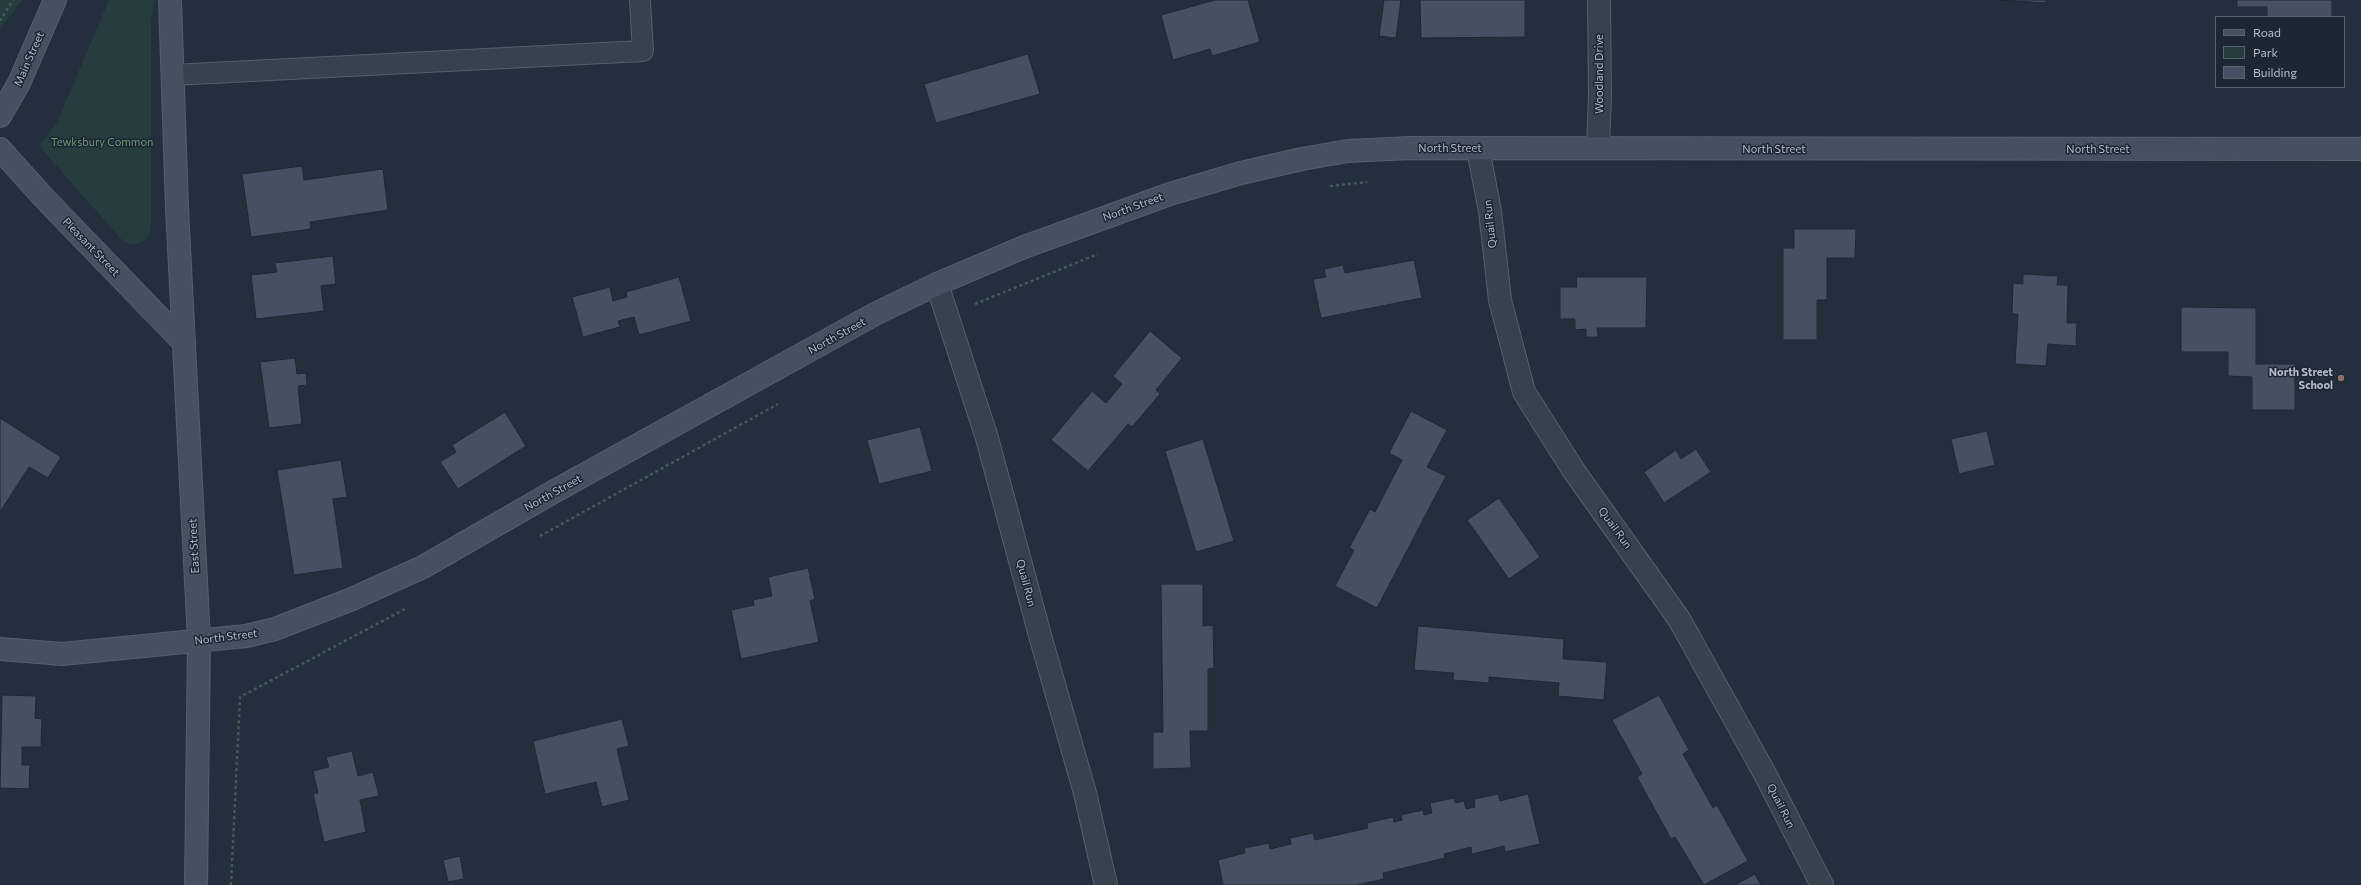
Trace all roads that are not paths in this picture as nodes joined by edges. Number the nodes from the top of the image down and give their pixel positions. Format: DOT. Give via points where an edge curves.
graph roads {
  1 [pos="55,0"];
  2 [pos="170,0"];
  3 [pos="640,0"];
  4 [pos="1599,0"];
  5 [pos="172,75"];
  6 [pos="0,116"];
  7 [pos="1478,148"];
  8 [pos="1598,148"];
  9 [pos="0,149"];
  10 [pos="2361,149"];
  11 [pos="937,284"];
  12 [pos="184,343"];
  13 [pos="199,640"];
  14 [pos="0,649"];
  15 [pos="196,885"];
  16 [pos="1106,885"];
  17 [pos="1822,885"];
  1 -- 6 [label="main road, Main Street" via="20,83"];
  2 -- 5 [label="main road, East Street"];
  3 -- 5 [label="lane" via="643,51"];
  4 -- 8 [label="street, Woodland Drive"];
  5 -- 12 [label="main road, East Street"];
  7 -- 8 [label="main road, North Street"];
  7 -- 11 [label="main road, North Street" via="1348,151 1302,158 1241,173 1170,194 1024,247"];
  7 -- 17 [label="street, Quail Run" via="1490,211 1500,300 1524,392 1574,471 1679,619 1753,752"];
  8 -- 10 [label="main road, North Street"];
  9 -- 12 [label="main road, Pleasant Street"];
  11 -- 13 [label="main road, North Street" via="875,314 423,567 352,599 275,629 246,636"];
  11 -- 16 [label="street, Quail Run" via="987,438 1085,793"];
  12 -- 13 [label="main road, East Street"];
  13 -- 14 [label="main road, North Street" via="62,654"];
  13 -- 15 [label="main road, East Street"];
}
